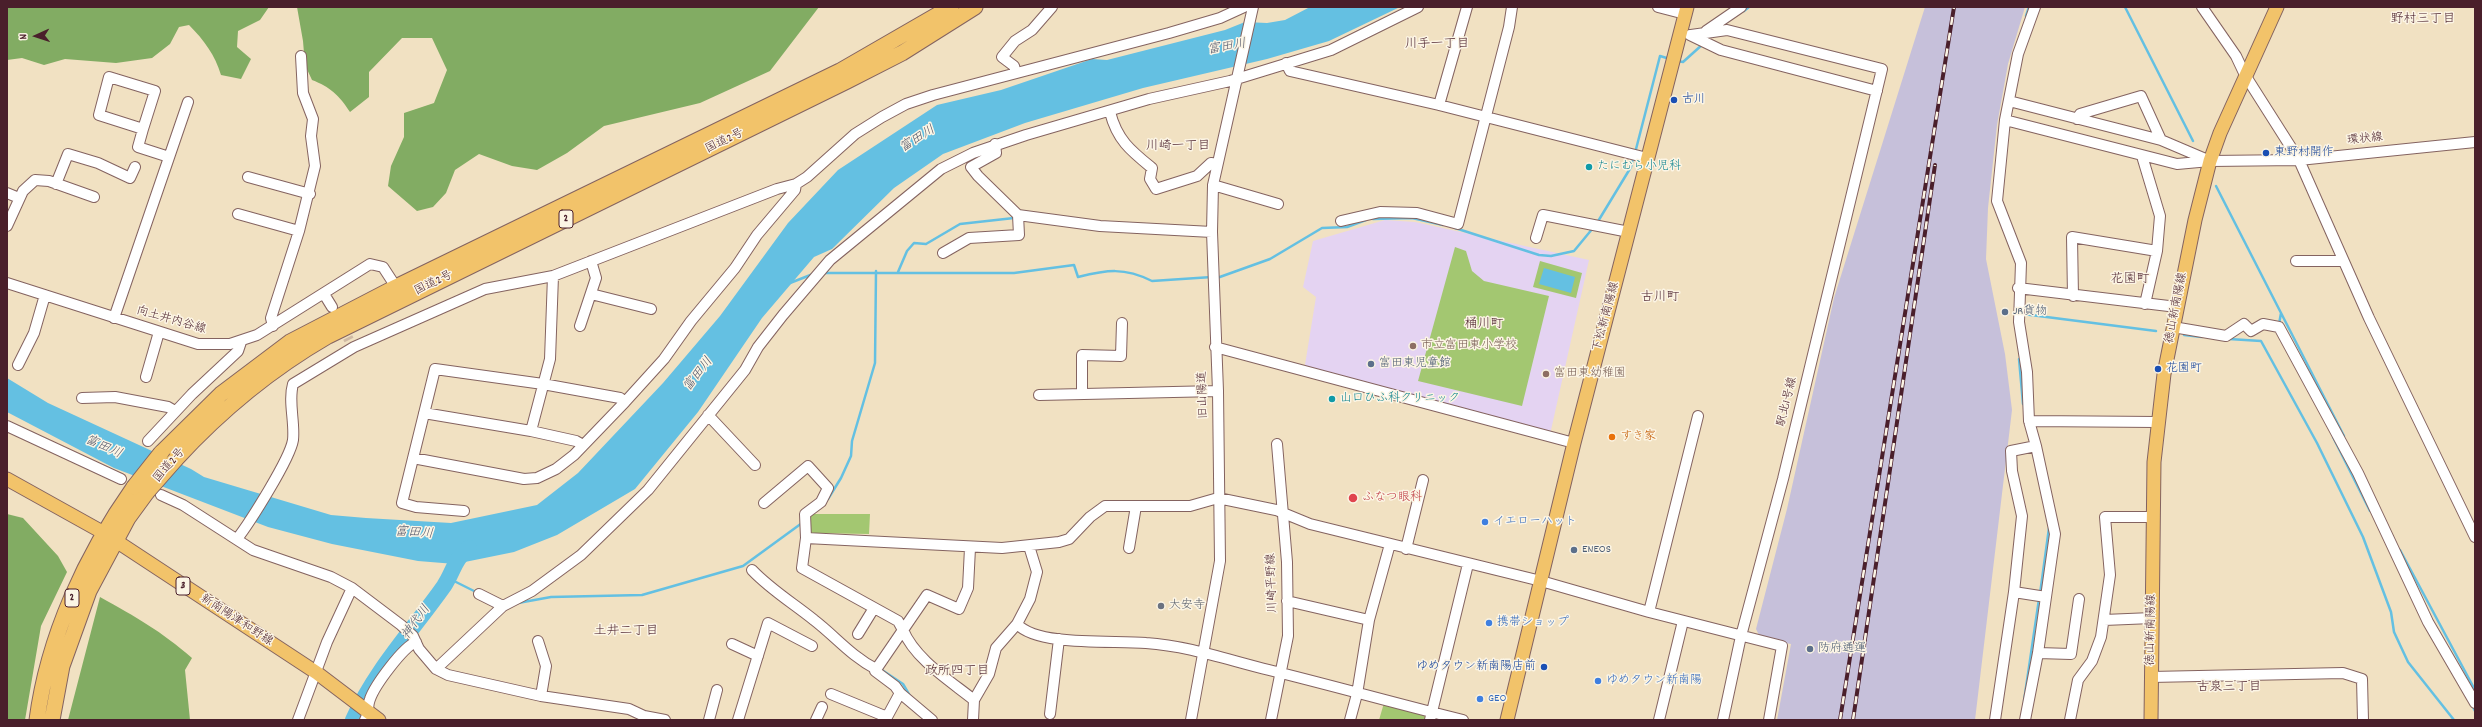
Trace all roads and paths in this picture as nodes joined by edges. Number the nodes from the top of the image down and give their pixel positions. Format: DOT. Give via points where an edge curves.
graph roads {
  1 [pos="952,7"];
  2 [pos="975,7"];
  3 [pos="1052,7"];
  4 [pos="1418,7"];
  5 [pos="1467,7"];
  6 [pos="1512,7"];
  7 [pos="1658,7"];
  8 [pos="1741,7"];
  9 [pos="2036,7"];
  10 [pos="2202,7"];
  11 [pos="2277,7"];
  12 [pos="1250,9"];
  13 [pos="1686,11"];
  14 [pos="1704,32"];
  15 [pos="1686,34"];
  16 [pos="301,56"];
  17 [pos="1286,63"];
  18 [pos="1016,73"];
  19 [pos="1238,74"];
  20 [pos="2245,75"];
  21 [pos="1877,90"];
  22 [pos="188,102"];
  23 [pos="2009,102"];
  24 [pos="1439,105"];
  25 [pos="1110,112"];
  26 [pos="1484,118"];
  27 [pos="2077,119"];
  28 [pos="2005,120"];
  29 [pos="143,129"];
  30 [pos="2161,140"];
  31 [pos="2475,142"];
  32 [pos="995,144"];
  33 [pos="2142,156"];
  34 [pos="169,158"];
  35 [pos="1647,158"];
  36 [pos="2299,160"];
  37 [pos="2210,161"];
  38 [pos="1218,164"];
  39 [pos="135,167"];
  40 [pos="248,177"];
  41 [pos="56,184"];
  42 [pos="796,184"];
  43 [pos="1213,185"];
  44 [pos="7,193"];
  45 [pos="310,194"];
  46 [pos="94,197"];
  47 [pos="19,198"];
  48 [pos="1278,204"];
  49 [pos="238,214"];
  50 [pos="1018,215"];
  51 [pos="1341,221"];
  52 [pos="7,226"];
  53 [pos="299,231"];
  54 [pos="1212,232"];
  55 [pos="1629,232"];
  56 [pos="1536,238"];
  57 [pos="2157,251"];
  58 [pos="943,253"];
  59 [pos="591,261"];
  60 [pos="2296,261"];
  61 [pos="2343,261"];
  62 [pos="553,276"];
  63 [pos="7,283"];
  64 [pos="396,287"];
  65 [pos="2018,288"];
  66 [pos="324,294"];
  67 [pos="591,294"];
  68 [pos="45,295"];
  69 [pos="2073,296"];
  70 [pos="2145,304"];
  71 [pos="332,307"];
  72 [pos="2177,307"];
  73 [pos="651,309"];
  74 [pos="114,318"];
  75 [pos="1122,323"];
  76 [pos="273,326"];
  77 [pos="580,326"];
  78 [pos="2173,327"];
  79 [pos="159,332"];
  80 [pos="241,342"];
  81 [pos="1215,347"];
  82 [pos="18,365"];
  83 [pos="146,377"];
  84 [pos="543,384"];
  85 [pos="1218,391"];
  86 [pos="1082,394"];
  87 [pos="1039,395"];
  88 [pos="82,398"];
  89 [pos="625,402"];
  90 [pos="175,411"];
  91 [pos="424,413"];
  92 [pos="708,416"];
  93 [pos="1698,416"];
  94 [pos="2029,421"];
  95 [pos="2156,422"];
  96 [pos="7,426"];
  97 [pos="531,431"];
  98 [pos="148,441"];
  99 [pos="1574,443"];
  100 [pos="1277,444"];
  101 [pos="583,445"];
  102 [pos="2036,446"];
  103 [pos="413,458"];
  104 [pos="755,465"];
  105 [pos="7,479"];
  106 [pos="121,479"];
  107 [pos="1423,480"];
  108 [pos="147,491"];
  109 [pos="1218,498"];
  110 [pos="764,504"];
  111 [pos="1136,506"];
  112 [pos="464,511"];
  113 [pos="1283,514"];
  114 [pos="2153,517"];
  115 [pos="104,533"];
  116 [pos="2475,537"];
  117 [pos="806,538"];
  118 [pos="237,539"];
  119 [pos="117,542"];
  120 [pos="1390,544"];
  121 [pos="1029,546"];
  122 [pos="970,548"];
  123 [pos="1129,548"];
  124 [pos="1406,548"];
  125 [pos="1468,564"];
  126 [pos="752,570"];
  127 [pos="1541,581"];
  128 [pos="352,588"];
  129 [pos="2014,592"];
  130 [pos="479,594"];
  131 [pos="2046,597"];
  132 [pos="2078,600"];
  133 [pos="1287,601"];
  134 [pos="503,606"];
  135 [pos="874,608"];
  136 [pos="1649,612"];
  137 [pos="2152,618"];
  138 [pos="1369,620"];
  139 [pos="2104,620"];
  140 [pos="1683,621"];
  141 [pos="1017,624"];
  142 [pos="903,630"];
  143 [pos="858,634"];
  144 [pos="1741,636"];
  145 [pos="415,639"];
  146 [pos="1059,639"];
  147 [pos="538,641"];
  148 [pos="732,644"];
  149 [pos="812,646"];
  150 [pos="1203,651"];
  151 [pos="2038,653"];
  152 [pos="758,656"];
  153 [pos="436,669"];
  154 [pos="876,669"];
  155 [pos="317,673"];
  156 [pos="1281,673"];
  157 [pos="2151,678"];
  158 [pos="717,690"];
  159 [pos="900,693"];
  160 [pos="831,694"];
  161 [pos="1357,694"];
  162 [pos="541,696"];
  163 [pos="974,700"];
  164 [pos="2475,703"];
  165 [pos="366,712"];
  166 [pos="1050,714"];
  167 [pos="1431,716"];
  168 [pos="887,719"];
  169 [pos="974,719"];
  170 [pos="37,720"];
  171 [pos="52,720"];
  172 [pos="298,720"];
  173 [pos="665,720"];
  174 [pos="709,720"];
  175 [pos="738,720"];
  176 [pos="932,720"];
  177 [pos="1191,720"];
  178 [pos="1270,720"];
  179 [pos="1350,720"];
  180 [pos="1463,720"];
  181 [pos="1507,720"];
  182 [pos="1659,720"];
  183 [pos="1723,720"];
  184 [pos="1769,720"];
  185 [pos="1995,720"];
  186 [pos="2025,720"];
  187 [pos="2070,720"];
  188 [pos="2151,720"];
  189 [pos="2363,720"];
  1 -- 64 [label="highway, 国道2号 / 2" via="840,71"];
  2 -- 108 [label="highway, 国道2号 / 2, bridge" via="902,53 328,336 293,356 236,399 206,426"];
  3 -- 18 [label="street" via="1032,30 1015,41 1002,57 1014,66"];
  4 -- 17 [label="street" via="1332,50"];
  5 -- 24 [label="street"];
  6 -- 26 [label="street"];
  7 -- 13 [label="street"];
  8 -- 14 [label="street"];
  9 -- 23 [label="street" via="2018,54"];
  10 -- 20 [label="street" via="2236,56"];
  11 -- 20 [label="main road, 徳山新南陽線"];
  12 -- 18 [label="street"];
  12 -- 19 [label="street, 旧山陽道"];
  13 -- 15 [label="main road, 下松新南陽線"];
  14 -- 15 [label="street"];
  14 -- 21 [label="street, 駅北1号線" via="1727,30 1882,69"];
  15 -- 21 [label="street" via="1721,50"];
  15 -- 35 [label="main road, 下松新南陽線"];
  16 -- 45 [label="street" via="303,93 313,119 311,136 315,166"];
  17 -- 19 [label="street"];
  17 -- 24 [label="street" via="1290,71"];
  18 -- 42 [label="street" via="906,104 855,134"];
  19 -- 25 [label="street"];
  19 -- 38 [label="street, 旧山陽道"];
  20 -- 36 [label="street"];
  20 -- 37 [label="main road, 徳山新南陽線"];
  21 -- 144 [label="street, 駅北1号線" via="1785,471"];
  22 -- 34 [label="street"];
  23 -- 27 [label="street"];
  23 -- 28 [label="street"];
  24 -- 26 [label="street"];
  25 -- 32 [label="street"];
  25 -- 38 [label="street" via="1113,126 1126,147 1152,168 1150,179 1156,189 1197,176 1211,163"];
  26 -- 35 [label="street"];
  26 -- 51 [label="street" via="1458,224 1417,213 1380,212"];
  27 -- 30 [label="street"];
  27 -- 30 [label="street" via="2080,114 2141,96"];
  28 -- 33 [label="street, 環状線"];
  28 -- 65 [label="street" via="1997,201 2021,263"];
  29 -- 29 [label="street" via="155,91 109,77 99,115"];
  29 -- 34 [label="street" via="138,147"];
  30 -- 37 [label="street"];
  31 -- 36 [label="street, 環状線"];
  32 -- 50 [label="street" via="996,153 971,167"];
  32 -- 92 [label="street" via="941,169 830,260 783,315 758,347 745,370"];
  33 -- 37 [label="street, 環状線" via="2177,164"];
  33 -- 57 [label="street" via="2160,216"];
  34 -- 74 [label="street"];
  35 -- 55 [label="main road, 下松新南陽線"];
  36 -- 37 [label="street, 環状線"];
  36 -- 61 [label="street"];
  37 -- 72 [label="main road, 徳山新南陽線"];
  38 -- 43 [label="street, 旧山陽道"];
  39 -- 41 [label="street" via="130,178 98,163 68,154"];
  40 -- 45 [label="street"];
  41 -- 46 [label="street"];
  41 -- 47 [label="street" via="35,180"];
  42 -- 59 [label="street" via="777,189"];
  42 -- 89 [label="street" via="795,190 757,235 735,268 691,321 664,359"];
  43 -- 48 [label="street"];
  43 -- 54 [label="street, 旧山陽道"];
  44 -- 47 [label="street"];
  45 -- 53 [label="street"];
  47 -- 52 [label="street"];
  49 -- 53 [label="street"];
  50 -- 54 [label="street" via="1100,226"];
  50 -- 58 [label="street" via="1019,235 969,238"];
  53 -- 76 [label="street" via="271,318"];
  54 -- 81 [label="street, 旧山陽道"];
  55 -- 56 [label="street" via="1543,215"];
  55 -- 99 [label="main road, 下松新南陽線"];
  57 -- 69 [label="street" via="2072,237"];
  57 -- 70 [label="street"];
  59 -- 62 [label="street"];
  59 -- 67 [label="street" via="596,278"];
  60 -- 61 [label="street"];
  61 -- 116 [label="street"];
  62 -- 84 [label="street" via="550,359"];
  62 -- 118 [label="street" via="485,289 351,343 293,384 291,390 294,423 288,454"];
  63 -- 68 [label="street, 向土井内谷線"];
  64 -- 66 [label="street, 向土井内谷線" via="383,267 370,264"];
  64 -- 108 [label="highway, 国道2号 / 2, bridge" via="290,342 221,394 161,453"];
  65 -- 69 [label="street"];
  65 -- 94 [label="street" via="2019,322 2027,372"];
  66 -- 71 [label="street"];
  66 -- 76 [label="street, 向土井内谷線"];
  67 -- 73 [label="street"];
  67 -- 77 [label="street"];
  68 -- 74 [label="street, 向土井内谷線"];
  68 -- 82 [label="street" via="34,333"];
  69 -- 70 [label="street"];
  70 -- 72 [label="street"];
  72 -- 78 [label="main road, 徳山新南陽線"];
  74 -- 79 [label="street, 向土井内谷線"];
  75 -- 86 [label="street" via="1121,356 1082,355"];
  76 -- 80 [label="street, 向土井内谷線"];
  78 -- 95 [label="main road, 徳山新南陽線"];
  78 -- 164 [label="street" via="2226,336 2244,324 2251,331 2263,324 2279,327 2358,474 2428,622"];
  79 -- 80 [label="street, 向土井内谷線" via="204,344"];
  79 -- 83 [label="street"];
  80 -- 90 [label="street" via="238,351"];
  81 -- 85 [label="street, 旧山陽道"];
  81 -- 99 [label="street"];
  84 -- 89 [label="street" via="620,398"];
  84 -- 91 [label="street" via="435,369"];
  84 -- 97 [label="street"];
  85 -- 86 [label="street"];
  85 -- 109 [label="street, 旧山陽道"];
  86 -- 87 [label="street"];
  88 -- 90 [label="street" via="115,397 168,407"];
  89 -- 101 [label="street"];
  90 -- 98 [label="street"];
  91 -- 97 [label="street"];
  91 -- 103 [label="street"];
  92 -- 104 [label="street"];
  92 -- 134 [label="street" via="648,490 581,555 532,591"];
  93 -- 136 [label="street"];
  94 -- 95 [label="street"];
  94 -- 102 [label="street"];
  95 -- 114 [label="main road, 徳山新南陽線"];
  96 -- 106 [label="street"];
  97 -- 101 [label="street" via="576,441"];
  99 -- 127 [label="main road, 下松新南陽線"];
  100 -- 113 [label="street, 川崎平野線"];
  101 -- 103 [label="street" via="556,469 537,478 524,479"];
  102 -- 129 [label="street" via="2011,451 2012,471 2022,516"];
  102 -- 131 [label="street" via="2054,534"];
  103 -- 112 [label="street" via="402,503 416,507"];
  105 -- 115 [label="main road, 新南陽津和野線 / 3"];
  107 -- 124 [label="street"];
  108 -- 115 [label="highway, 国道2号 / 2"];
  108 -- 118 [label="street" via="183,505"];
  108 -- 119 [label="highway, 国道2号 / 2" via="128,518"];
  109 -- 111 [label="street" via="1190,506"];
  109 -- 113 [label="street" via="1276,510"];
  109 -- 150 [label="street, 旧山陽道" via="1220,561"];
  110 -- 117 [label="street" via="808,466 828,488 821,502 805,514"];
  111 -- 121 [label="street" via="1105,506 1069,538"];
  111 -- 123 [label="street"];
  113 -- 120 [label="street" via="1310,524"];
  113 -- 133 [label="street, 川崎平野線"];
  114 -- 137 [label="main road, 徳山新南陽線"];
  114 -- 139 [label="street" via="2105,517 2110,575"];
  115 -- 119 [label="main road, 新南陽津和野線 / 3"];
  115 -- 170 [label="highway, 国道2号 / 2" via="62,621 49,662"];
  117 -- 122 [label="street"];
  117 -- 135 [label="street" via="802,568"];
  118 -- 128 [label="street" via="253,550 331,577"];
  119 -- 155 [label="main road, 新南陽津和野線 / 3"];
  119 -- 171 [label="highway, 国道2号 / 2" via="89,590 62,666"];
  120 -- 124 [label="street"];
  120 -- 138 [label="street"];
  121 -- 122 [label="street"];
  121 -- 141 [label="street" via="1037,572 1030,599"];
  122 -- 142 [label="street" via="968,588 958,609 927,595"];
  124 -- 125 [label="street"];
  125 -- 127 [label="street"];
  125 -- 167 [label="street"];
  126 -- 154 [label="street" via="771,590 814,620 855,658"];
  127 -- 136 [label="street"];
  127 -- 181 [label="main road, 下松新南陽線"];
  128 -- 145 [label="street" via="401,624"];
  128 -- 155 [label="street" via="327,642"];
  129 -- 131 [label="street"];
  129 -- 185 [label="street"];
  130 -- 134 [label="street"];
  131 -- 151 [label="street"];
  132 -- 151 [label="street" via="2071,654"];
  133 -- 138 [label="street"];
  133 -- 156 [label="street, 川崎平野線" via="1288,636"];
  134 -- 153 [label="street"];
  135 -- 142 [label="street" via="898,621"];
  135 -- 143 [label="street"];
  136 -- 140 [label="street"];
  137 -- 139 [label="street"];
  137 -- 157 [label="main road, 徳山新南陽線"];
  138 -- 161 [label="street"];
  139 -- 187 [label="street" via="2092,661 2078,680"];
  140 -- 144 [label="street"];
  140 -- 182 [label="street"];
  141 -- 146 [label="street" via="1024,632"];
  141 -- 163 [label="street" via="996,648 990,674"];
  142 -- 154 [label="street"];
  142 -- 163 [label="street" via="908,642"];
  144 -- 183 [label="street, 駅北1号線"];
  144 -- 184 [label="street" via="1782,646"];
  145 -- 153 [label="street"];
  145 -- 165 [label="street" via="388,671 370,700"];
  146 -- 150 [label="street" via="1146,643"];
  146 -- 166 [label="street"];
  147 -- 162 [label="street" via="546,666"];
  148 -- 152 [label="street"];
  149 -- 152 [label="street" via="768,623"];
  150 -- 156 [label="street"];
  150 -- 177 [label="street, 旧山陽道"];
  151 -- 186 [label="street"];
  152 -- 175 [label="street"];
  153 -- 162 [label="street" via="466,680"];
  154 -- 159 [label="street" via="875,671"];
  155 -- 165 [label="main road, 新南陽津和野線 / 3"];
  155 -- 172 [label="street"];
  156 -- 161 [label="street"];
  156 -- 178 [label="street, 川崎平野線"];
  157 -- 188 [label="main road, 徳山新南陽線"];
  157 -- 189 [label="street" via="2343,673 2362,679"];
  158 -- 174 [label="street"];
  159 -- 168 [label="street"];
  159 -- 176 [label="street"];
  160 -- 168 [label="street"];
  161 -- 167 [label="street"];
  161 -- 179 [label="street"];
  162 -- 173 [label="street" via="629,709 644,716"];
  163 -- 169 [label="street"];
  167 -- 180 [label="street"];
}
